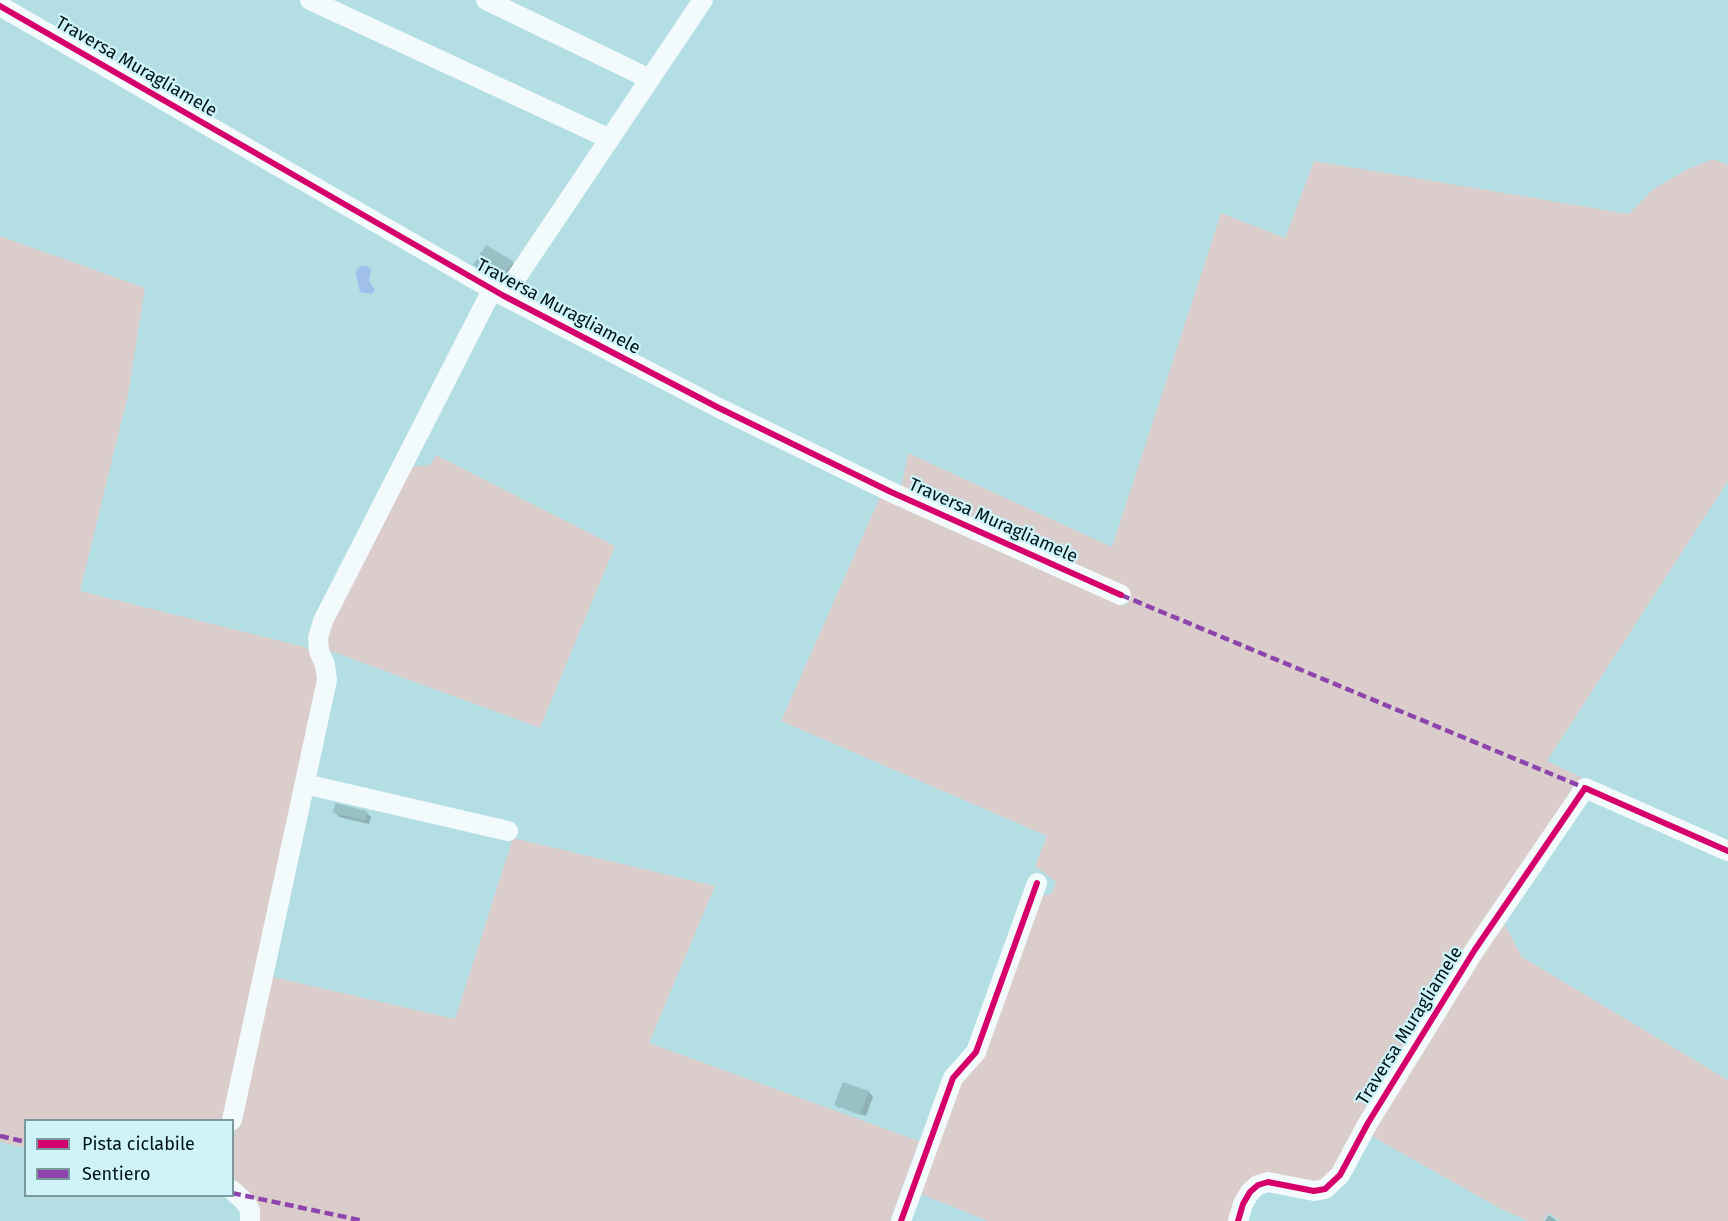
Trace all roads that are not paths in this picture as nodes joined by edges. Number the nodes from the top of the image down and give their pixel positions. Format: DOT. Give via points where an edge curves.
graph roads {
  1 [pos="310,0"];
  2 [pos="486,0"];
  3 [pos="703,0"];
  4 [pos="0,6"];
  5 [pos="650,79"];
  6 [pos="610,139"];
  7 [pos="498,293"];
  8 [pos="1121,595"];
  9 [pos="305,784"];
  10 [pos="508,831"];
  11 [pos="1728,851"];
  12 [pos="1037,883"];
  13 [pos="232,1119"];
  14 [pos="234,1192"];
  15 [pos="250,1221"];
  16 [pos="901,1221"];
  17 [pos="1238,1221"];
  1 -- 6 [label="street"];
  2 -- 5 [label="street"];
  3 -- 5 [label="street"];
  4 -- 7 [label="street, Traversa Muragliamele"];
  5 -- 6 [label="street"];
  6 -- 7 [label="street"];
  7 -- 8 [label="street, Traversa Muragliamele" via="891,492"];
  7 -- 9 [label="street" via="323,621 318,638 327,680"];
  9 -- 10 [label="street"];
  9 -- 13 [label="street"];
  11 -- 17 [label="street, Traversa Muragliamele" via="1585,788 1474,951 1340,1175 1325,1189 1314,1191 1268,1182 1258,1185 1243,1204"];
  12 -- 16 [label="street" via="976,1052 953,1078"];
  14 -- 15 [label="street" via="250,1210"];
}
